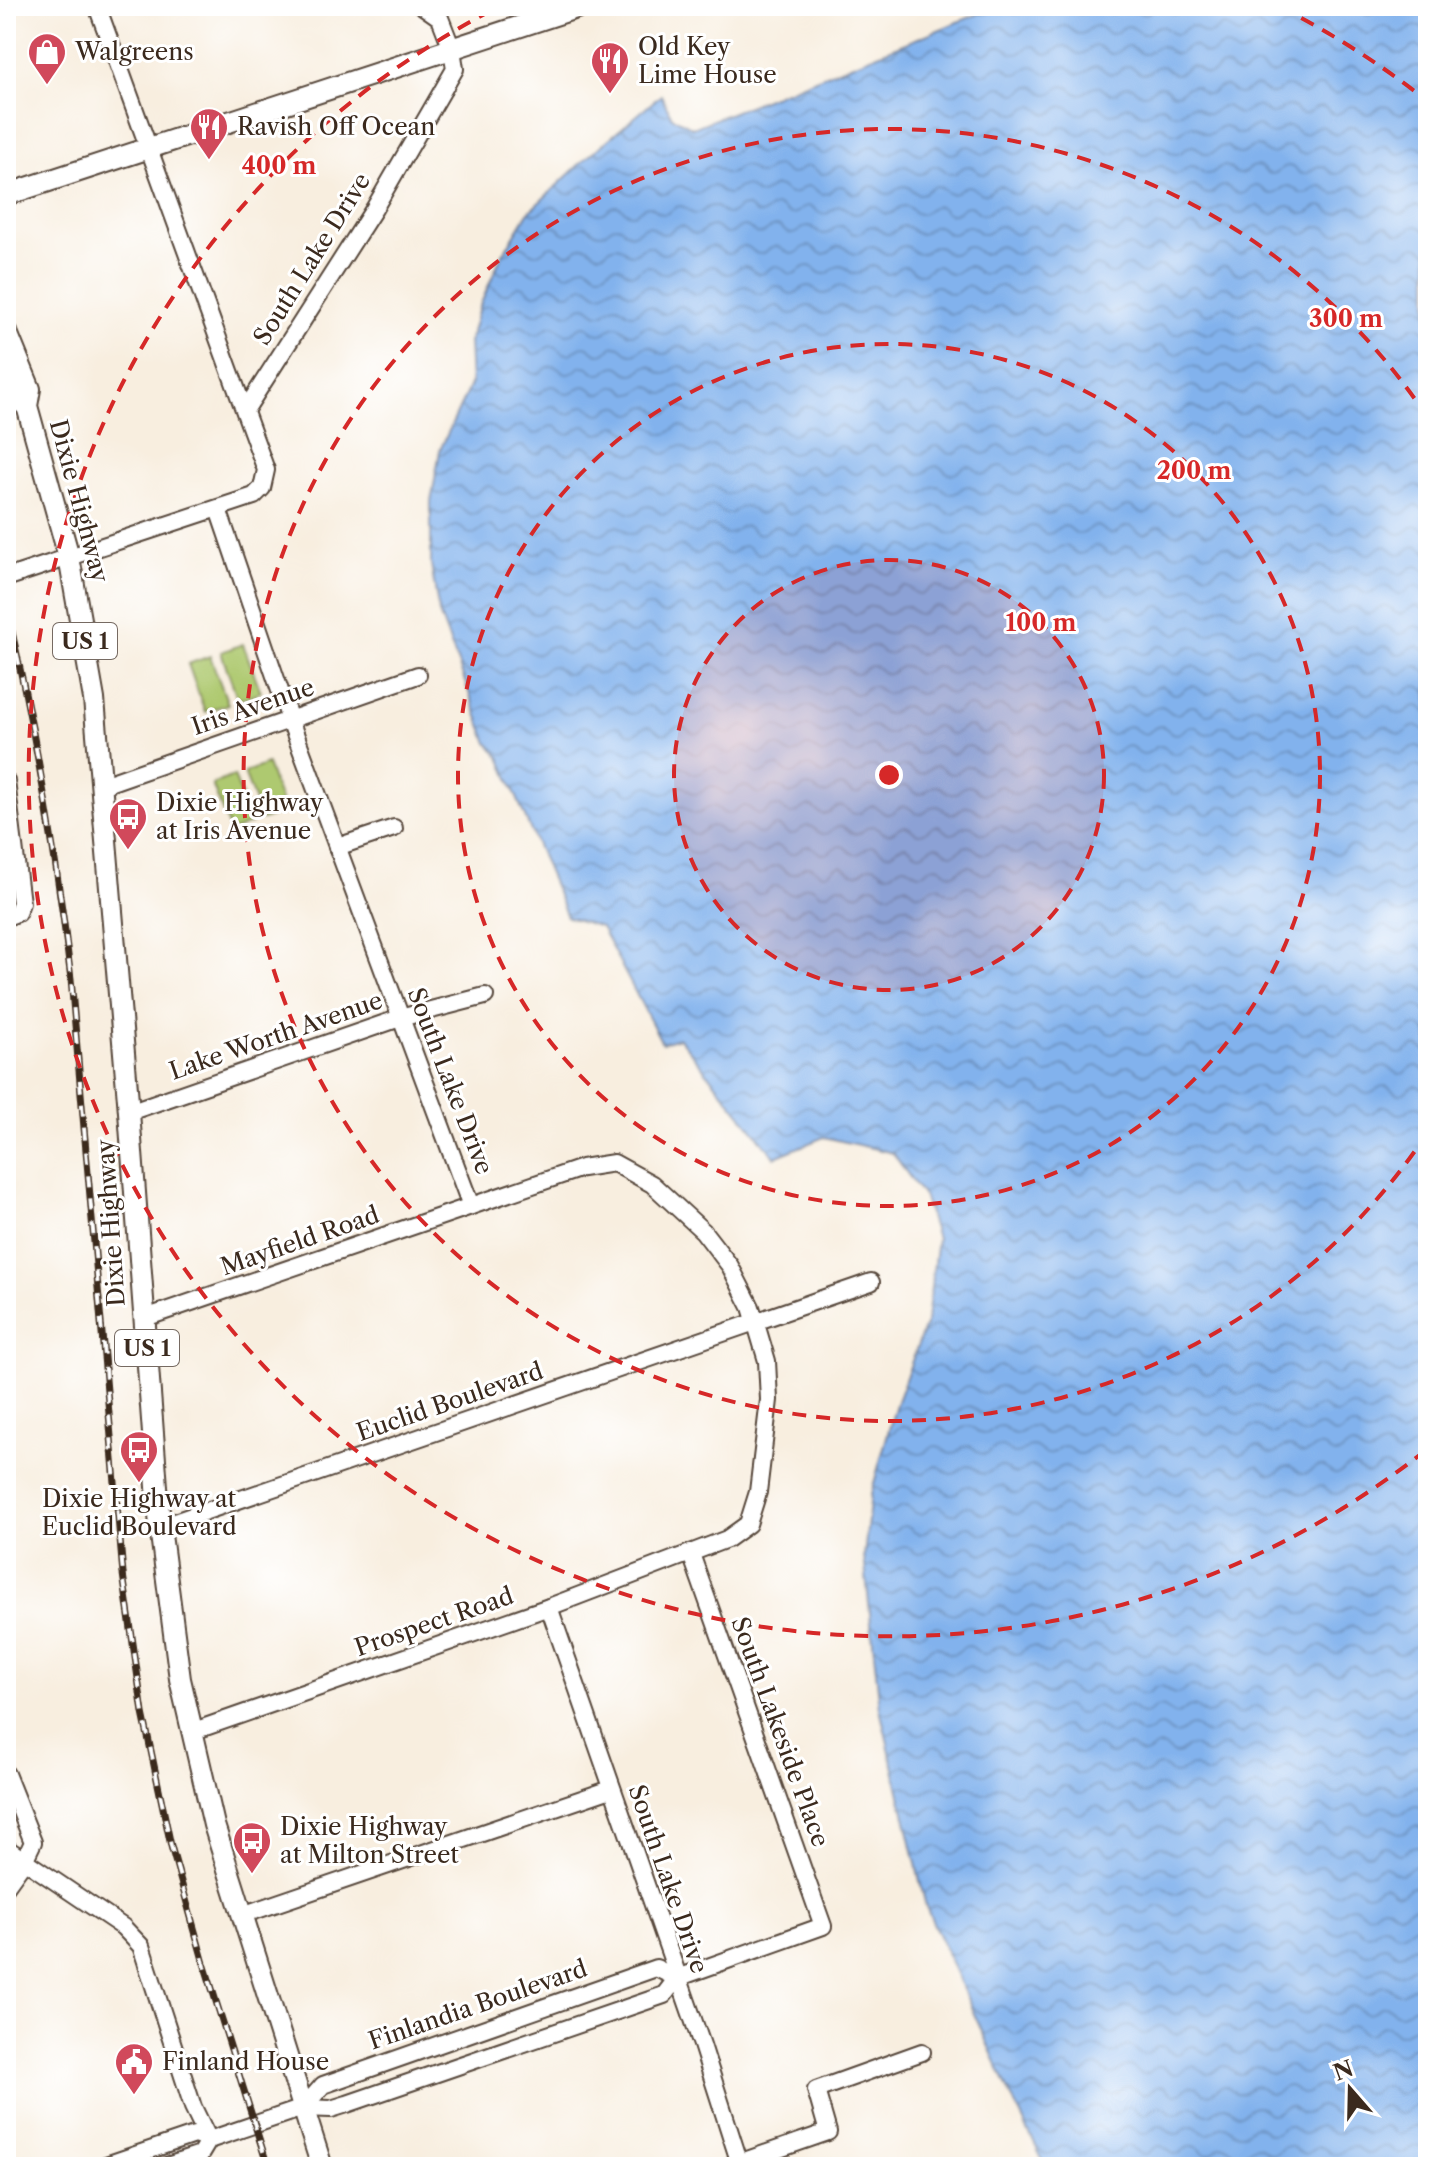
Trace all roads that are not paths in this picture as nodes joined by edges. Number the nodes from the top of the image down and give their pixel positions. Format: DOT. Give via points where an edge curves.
graph roads {
  1 [pos="97,6"];
  2 [pos="423,6"];
  3 [pos="582,6"];
  4 [pos="452,49"];
  5 [pos="148,147"];
  6 [pos="6,195"];
  7 [pos="6,330"];
  8 [pos="6,379"];
  9 [pos="27,406"];
  10 [pos="246,409"];
  11 [pos="218,509"];
  12 [pos="69,557"];
  13 [pos="6,578"];
  14 [pos="418,675"];
  15 [pos="290,720"];
  16 [pos="6,781"];
  17 [pos="103,785"];
  18 [pos="394,828"];
  19 [pos="337,847"];
  20 [pos="12,915"];
  21 [pos="485,996"];
  22 [pos="400,1018"];
  23 [pos="129,1112"];
  24 [pos="471,1206"];
  25 [pos="871,1282"];
  26 [pos="145,1318"];
  27 [pos="755,1322"];
  28 [pos="160,1527"];
  29 [pos="691,1554"];
  30 [pos="549,1607"];
  31 [pos="191,1732"];
  32 [pos="6,1774"];
  33 [pos="611,1789"];
  34 [pos="6,1848"];
  35 [pos="24,1861"];
  36 [pos="6,1886"];
  37 [pos="242,1915"];
  38 [pos="823,1926"];
  39 [pos="677,1978"];
  40 [pos="922,2052"];
  41 [pos="303,2108"];
  42 [pos="209,2140"];
  43 [pos="736,2165"];
  44 [pos="100,2167"];
  45 [pos="164,2167"];
  46 [pos="322,2167"];
  1 -- 5 [label="street"];
  2 -- 4 [label="street" via="440,18"];
  3 -- 4 [label="main road"];
  4 -- 5 [label="main road"];
  4 -- 10 [label="street, South Lake Drive" via="455,69 374,209"];
  5 -- 6 [label="main road"];
  5 -- 10 [label="street"];
  7 -- 9 [label="main road, Dixie Highway / US 1" via="30,389"];
  8 -- 9 [label="main road, Dixie Highway / US 1" via="12,396"];
  9 -- 12 [label="main road, Dixie Highway / US 1"];
  10 -- 11 [label="street" via="266,470 262,488"];
  11 -- 12 [label="street"];
  11 -- 15 [label="street, South Lake Drive"];
  12 -- 13 [label="street"];
  12 -- 17 [label="main road, Dixie Highway / US 1" via="90,670"];
  14 -- 15 [label="street, Iris Avenue"];
  15 -- 17 [label="street, Iris Avenue"];
  15 -- 19 [label="street, South Lake Drive"];
  16 -- 20 [label="street" via="21,903"];
  17 -- 23 [label="main road, Dixie Highway / US 1"];
  18 -- 19 [label="street"];
  19 -- 22 [label="street, South Lake Drive"];
  21 -- 22 [label="street, Lake Worth Avenue"];
  22 -- 23 [label="street, Lake Worth Avenue"];
  22 -- 24 [label="street, South Lake Drive"];
  23 -- 26 [label="main road, Dixie Highway / US 1"];
  24 -- 26 [label="street, Mayfield Road"];
  24 -- 27 [label="street, South Lake Drive" via="582,1168 614,1163 652,1184 703,1231 730,1266"];
  25 -- 27 [label="street, Euclid Boulevard"];
  26 -- 28 [label="main road, Dixie Highway / US 1"];
  27 -- 28 [label="street, Euclid Boulevard"];
  27 -- 29 [label="street, South Lake Drive" via="767,1361 769,1400 758,1492 748,1524"];
  28 -- 31 [label="main road, Dixie Highway / US 1"];
  29 -- 30 [label="street, Prospect Road"];
  29 -- 38 [label="street, South Lakeside Place"];
  30 -- 31 [label="street, Prospect Road"];
  30 -- 33 [label="street, South Lake Drive"];
  31 -- 37 [label="main road, Dixie Highway / US 1"];
  32 -- 35 [label="street" via="33,1842"];
  33 -- 37 [label="street"];
  33 -- 39 [label="street, South Lake Drive"];
  34 -- 35 [label="street"];
  35 -- 36 [label="street"];
  35 -- 42 [label="street" via="123,1927 141,1946 193,2107"];
  37 -- 41 [label="main road, Dixie Highway / US 1"];
  38 -- 39 [label="street, Finlandia Boulevard"];
  39 -- 41 [label="street, Finlandia Boulevard" via="664,1995 347,2104"];
  39 -- 41 [label="street, Finlandia Boulevard" via="656,1968 323,2085"];
  39 -- 43 [label="street, South Lake Drive"];
  40 -- 43 [label="street" via="816,2090 828,2132"];
  41 -- 42 [label="street, Finlandia Boulevard"];
  41 -- 46 [label="main road, Dixie Highway / US 1"];
  42 -- 44 [label="street, Finlandia Boulevard" via="194,2135"];
  42 -- 45 [label="street, Finlandia Boulevard" via="200,2155"];
}
